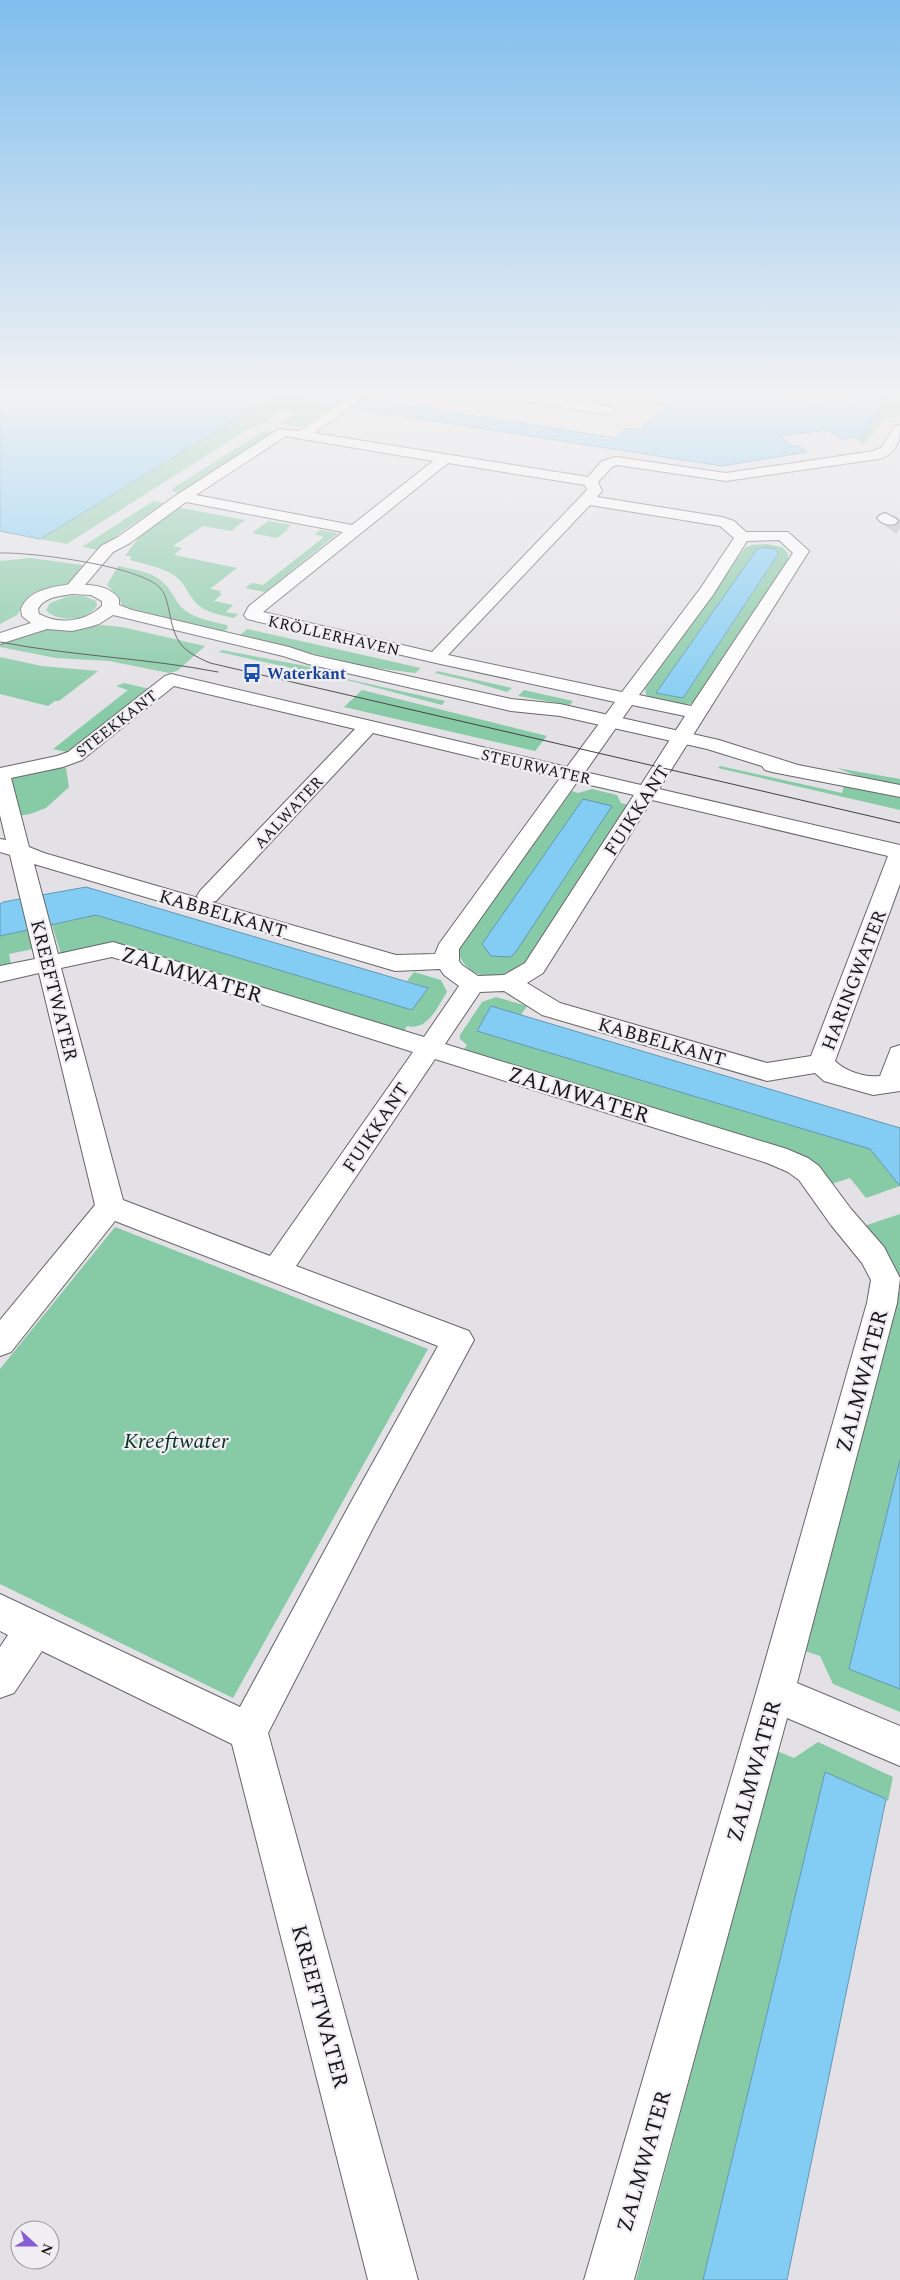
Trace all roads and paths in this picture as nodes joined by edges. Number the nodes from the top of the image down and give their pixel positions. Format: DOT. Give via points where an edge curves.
graph roads {
  1 [pos="174,503"];
  2 [pos="216,503"];
  3 [pos="388,503"];
  4 [pos="585,503"];
  5 [pos="609,503"];
  6 [pos="355,530"];
  7 [pos="742,537"];
  8 [pos="124,540"];
  9 [pos="72,589"];
  10 [pos="101,592"];
  11 [pos="110,608"];
  12 [pos="38,620"];
  13 [pos="92,620"];
  14 [pos="0,629"];
  15 [pos="0,640"];
  16 [pos="436,658"];
  17 [pos="308,659"];
  18 [pos="172,680"];
  19 [pos="627,698"];
  20 [pos="696,713"];
  21 [pos="368,727"];
  22 [pos="607,727"];
  23 [pos="679,743"];
  24 [pos="0,774"];
  25 [pos="573,775"];
  26 [pos="900,791"];
  27 [pos="648,792"];
  28 [pos="7,847"];
  29 [pos="900,853"];
  30 [pos="208,896"];
  31 [pos="46,951"];
  32 [pos="447,961"];
  33 [pos="0,974"];
  34 [pos="509,983"];
  35 [pos="473,984"];
  36 [pos="429,1047"];
  37 [pos="900,1054"];
  38 [pos="822,1063"];
  39 [pos="110,1207"];
  40 [pos="277,1270"];
  41 [pos="0,1342"];
  42 [pos="0,1612"];
  43 [pos="35,1629"];
  44 [pos="0,1679"];
  45 [pos="775,1693"];
  46 [pos="248,1731"];
  47 [pos="900,1746"];
  48 [pos="393,2280"];
  49 [pos="610,2280"];
  1 -- 8 [label="street"];
  2 -- 6 [label="street"];
  3 -- 6 [label="street, KRÖLLERHAVEN"];
  4 -- 16 [label="street"];
  5 -- 7 [label="street" via="722,522 729,524"];
  6 -- 16 [label="street, KRÖLLERHAVEN" via="256,610 253,616"];
  7 -- 19 [label="street" via="707,591"];
  7 -- 20 [label="street, FUIKKANT" via="783,535 801,552"];
  8 -- 9 [label="street" via="107,549"];
  8 -- 10 [label="street" via="123,550 100,583"];
  9 -- 10 [label="street"];
  9 -- 12 [label="street" via="37,599 29,611"];
  10 -- 11 [label="street" via="110,600"];
  11 -- 13 [label="street"];
  11 -- 17 [label="street"];
  12 -- 13 [label="street" via="69,625"];
  12 -- 14 [label="street"];
  12 -- 15 [label="street"];
  13 -- 17 [label="street" via="284,658"];
  16 -- 19 [label="street, KRÖLLERHAVEN"];
  17 -- 22 [label="street" via="510,705 552,721"];
  18 -- 21 [label="street, STEURWATER"];
  18 -- 24 [label="street, STEEKKANT" via="75,756"];
  19 -- 20 [label="street, KRÖLLERHAVEN"];
  19 -- 22 [label="street"];
  20 -- 23 [label="street, FUIKKANT"];
  21 -- 25 [label="street, STEURWATER"];
  21 -- 30 [label="street, AALWATER"];
  22 -- 23 [label="street"];
  22 -- 25 [label="street"];
  23 -- 26 [label="street" via="726,760 790,768"];
  23 -- 27 [label="street, FUIKKANT"];
  24 -- 28 [label="street, KREEFTWATER"];
  25 -- 27 [label="street, STEURWATER"];
  25 -- 32 [label="street" via="447,949"];
  27 -- 29 [label="street, STEURWATER"];
  27 -- 34 [label="street, FUIKKANT" via="534,968"];
  28 -- 31 [label="street, KREEFTWATER" via="31,896"];
  28 -- 32 [label="street, KABBELKANT" via="395,963"];
  29 -- 38 [label="street, HARINGWATER"];
  31 -- 33 [label="street, ZALMWATER"];
  31 -- 36 [label="street, ZALMWATER" via="113,949"];
  31 -- 39 [label="street, KREEFTWATER"];
  32 -- 35 [label="street"];
  34 -- 35 [label="street, FUIKKANT"];
  34 -- 38 [label="street, KABBELKANT" via="551,1009 767,1072"];
  35 -- 36 [label="street, FUIKKANT"];
  36 -- 40 [label="street, FUIKKANT"];
  36 -- 45 [label="street, ZALMWATER" via="798,1165 809,1173 873,1255 886,1280 882,1303"];
  37 -- 38 [label="street, HARINGWATER" via="891,1084 873,1086 833,1075"];
  39 -- 40 [label="street"];
  39 -- 41 [label="street"];
  40 -- 46 [label="street" via="458,1340 362,1513"];
  42 -- 43 [label="street"];
  43 -- 44 [label="street"];
  43 -- 46 [label="street"];
  45 -- 47 [label="street"];
  45 -- 49 [label="street, ZALMWATER"];
  46 -- 48 [label="street, KREEFTWATER"];
}
